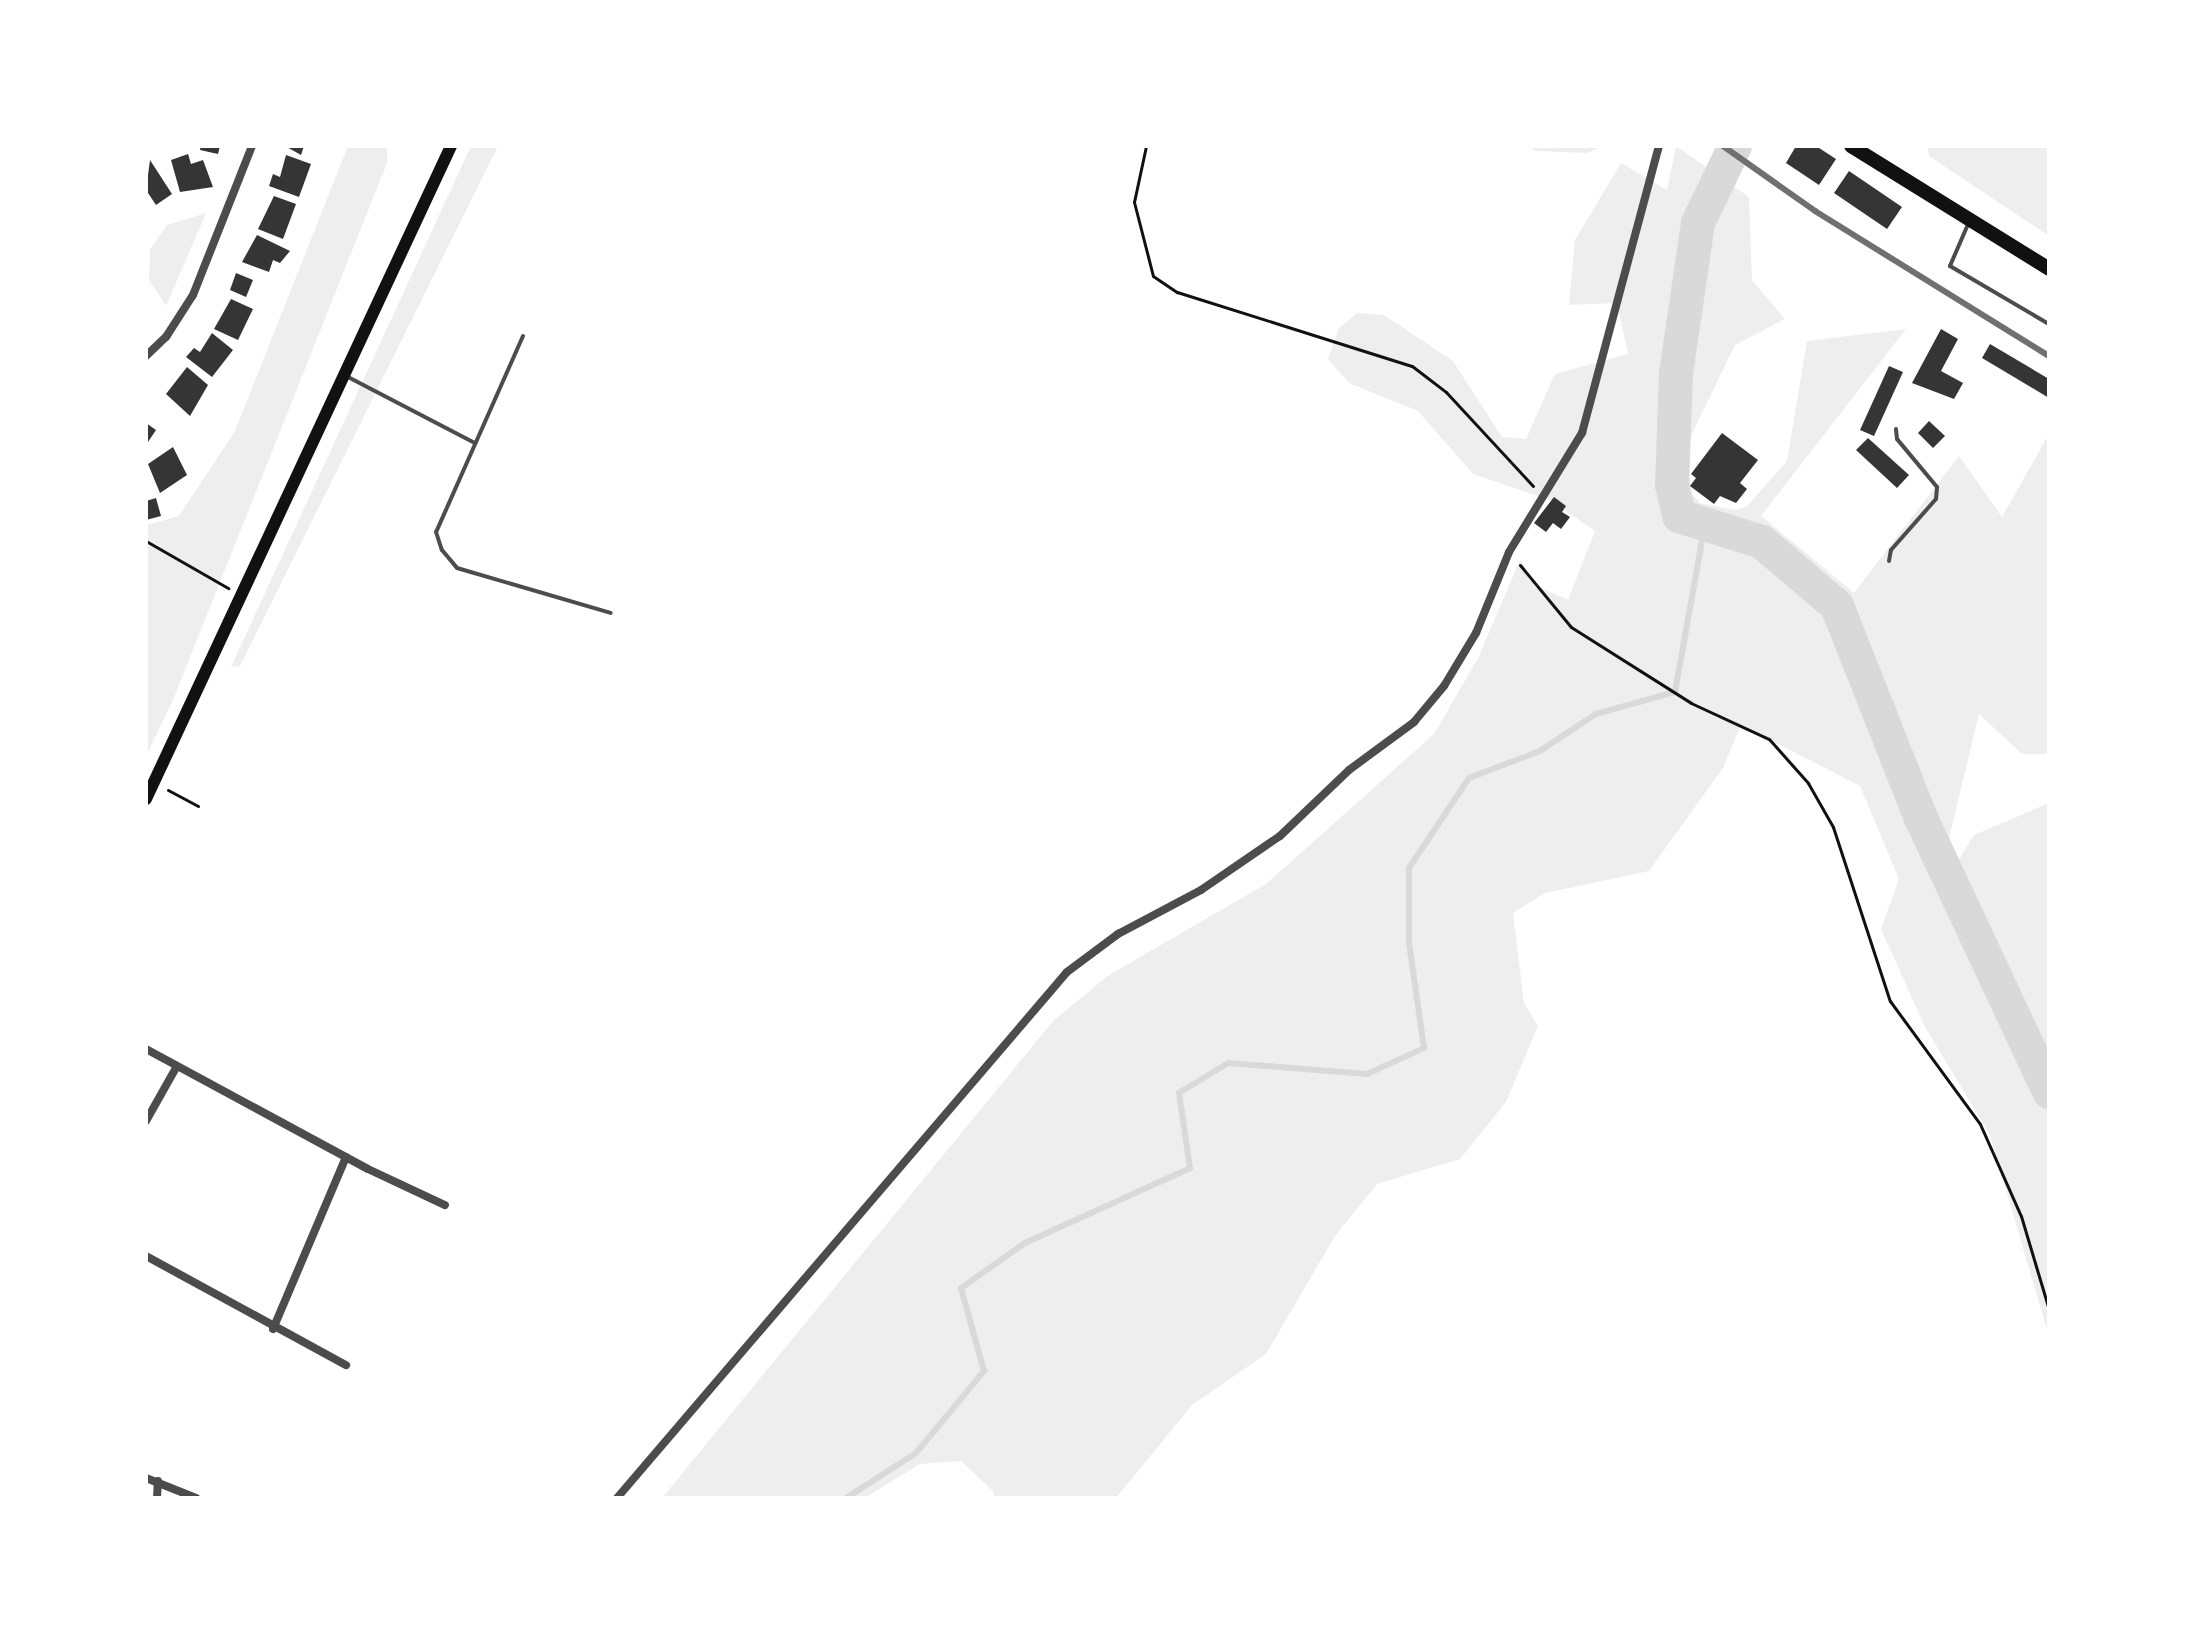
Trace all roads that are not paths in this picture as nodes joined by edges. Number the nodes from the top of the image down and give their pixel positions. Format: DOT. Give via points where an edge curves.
graph roads {
  1 [pos="252,146"];
  2 [pos="451,146"];
  3 [pos="1659,146"];
  4 [pos="1851,146"];
  5 [pos="1970,220"];
  6 [pos="2049,269"];
  7 [pos="2049,324"];
  8 [pos="523,336"];
  9 [pos="146,356"];
  10 [pos="346,376"];
  11 [pos="1896,429"];
  12 [pos="476,443"];
  13 [pos="2049,503"];
  14 [pos="2048,542"];
  15 [pos="1889,561"];
  16 [pos="2049,573"];
  17 [pos="611,613"];
  18 [pos="146,799"];
  19 [pos="146,1049"];
  20 [pos="177,1066"];
  21 [pos="146,1121"];
  22 [pos="346,1157"];
  23 [pos="445,1205"];
  24 [pos="146,1256"];
  25 [pos="273,1329"];
  26 [pos="346,1365"];
  27 [pos="146,1478"];
  28 [pos="158,1481"];
  29 [pos="157,1498"];
  30 [pos="196,1498"];
  31 [pos="617,1498"];
  1 -- 9 [label="street" via="193,295 166,337"];
  2 -- 10 [label="main road"];
  3 -- 31 [label="street" via="1582,433 1540,494 1476,633 1444,686 1414,722 1349,770 1280,836 1201,890 1118,934 1067,972"];
  4 -- 5 [label="main road"];
  5 -- 6 [label="main road"];
  5 -- 7 [label="lane" via="1950,266"];
  8 -- 12 [label="lane"];
  10 -- 12 [label="lane"];
  10 -- 18 [label="main road"];
  11 -- 15 [label="lane" via="1897,439 1937,487 1936,499 1891,550"];
  12 -- 17 [label="lane" via="436,532 442,550 457,568"];
  13 -- 14 [label="lane"];
  14 -- 16 [label="lane"];
  19 -- 20 [label="street"];
  20 -- 21 [label="street"];
  20 -- 22 [label="street"];
  22 -- 23 [label="street"];
  22 -- 25 [label="street"];
  24 -- 25 [label="street"];
  25 -- 26 [label="street"];
  27 -- 28 [label="street"];
  28 -- 29 [label="street"];
  28 -- 30 [label="street"];
}
